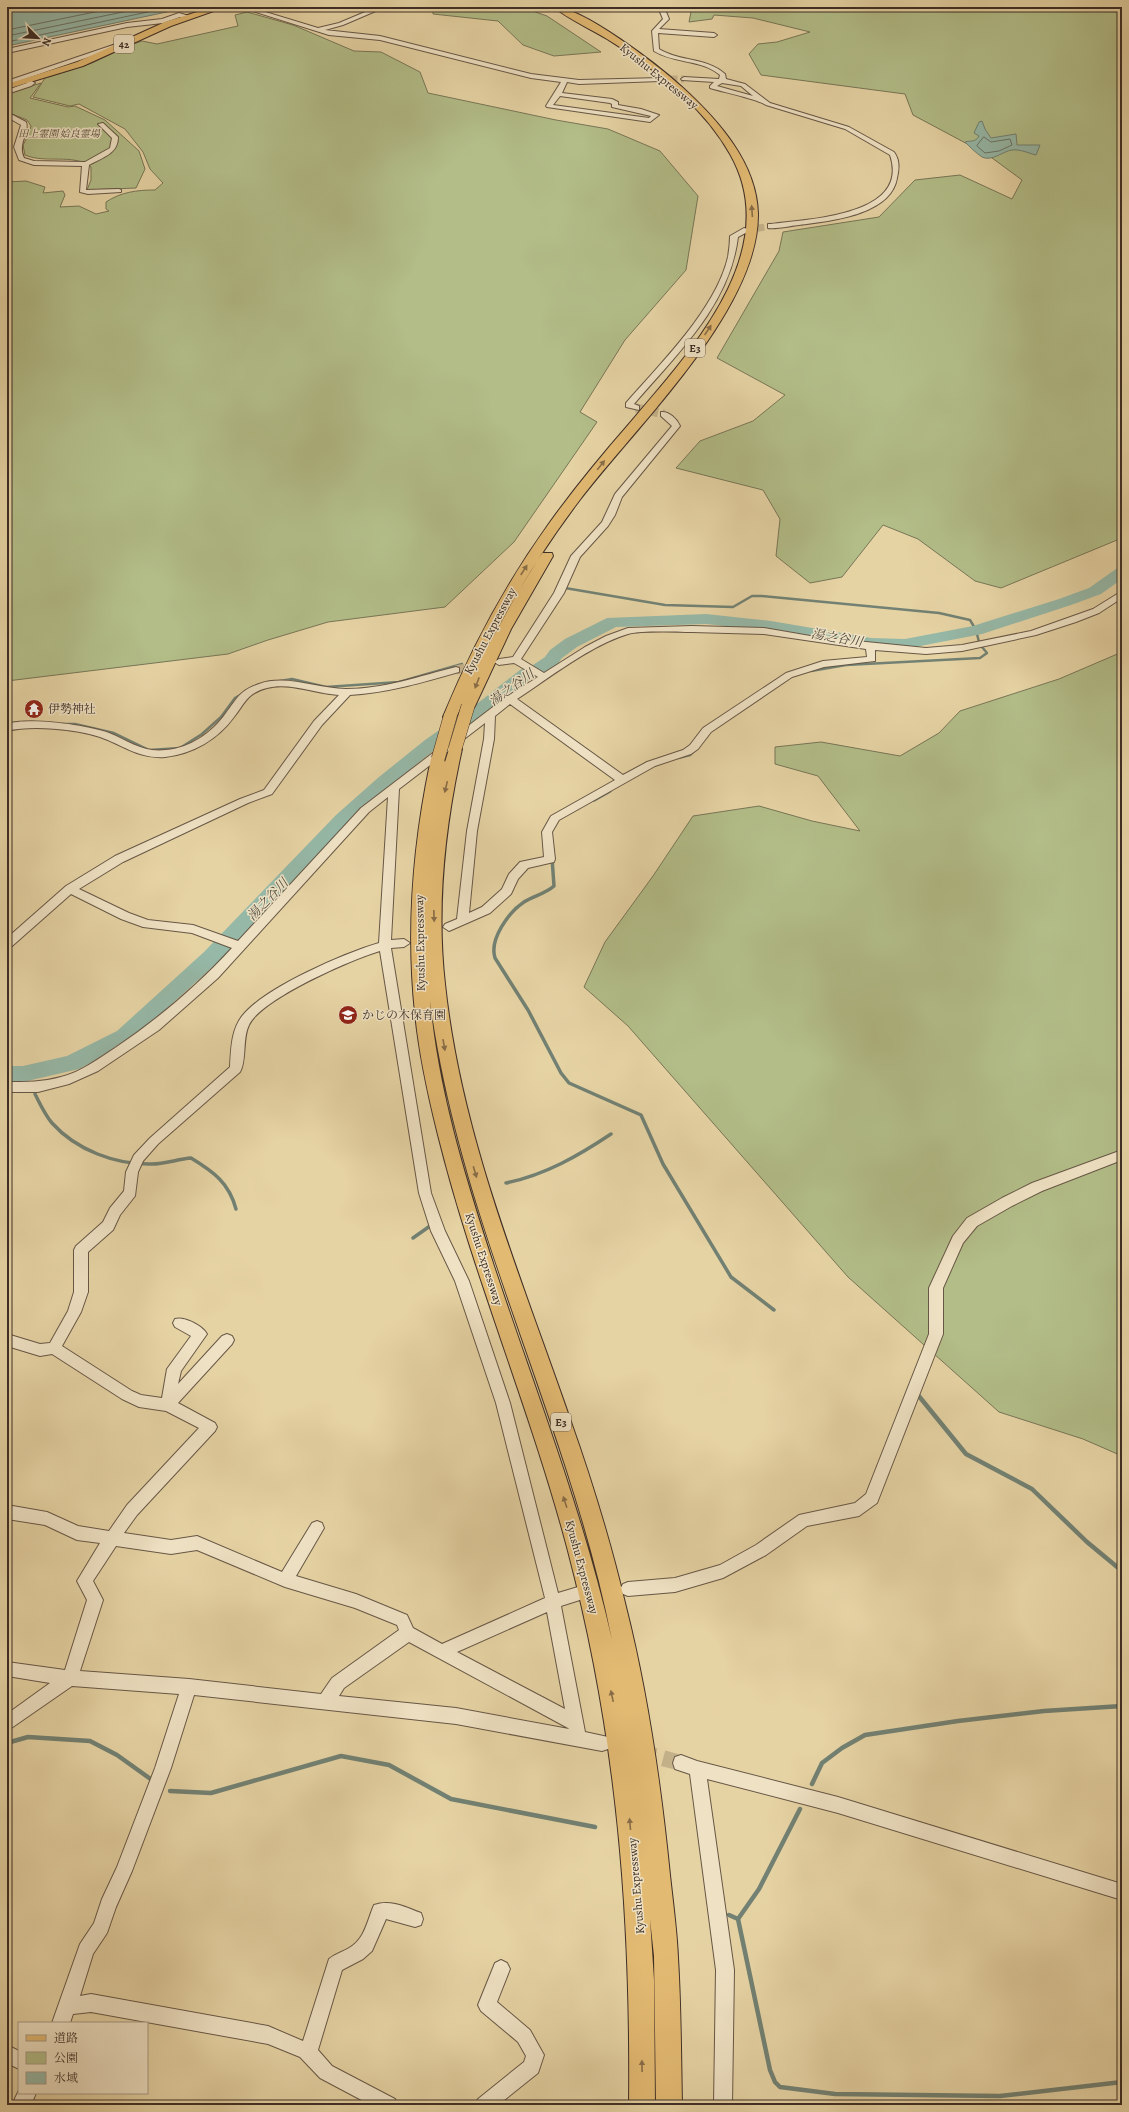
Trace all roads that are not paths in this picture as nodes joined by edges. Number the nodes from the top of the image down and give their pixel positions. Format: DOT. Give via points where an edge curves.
graph roads {
  1 [pos="221,7"];
  2 [pos="244,7"];
  3 [pos="382,7"];
  4 [pos="558,7"];
  5 [pos="569,7"];
  6 [pos="660,7"];
  7 [pos="186,16"];
  8 [pos="163,21"];
  9 [pos="317,30"];
  10 [pos="655,31"];
  11 [pos="714,35"];
  12 [pos="70,39"];
  13 [pos="121,46"];
  14 [pos="7,51"];
  15 [pos="660,79"];
  16 [pos="684,79"];
  17 [pos="722,80"];
  18 [pos="28,81"];
  19 [pos="564,81"];
  20 [pos="7,83"];
  21 [pos="7,87"];
  22 [pos="7,92"];
  23 [pos="558,94"];
  24 [pos="758,98"];
  25 [pos="7,114"];
  26 [pos="101,124"];
  27 [pos="86,164"];
  28 [pos="119,191"];
  29 [pos="771,226"];
  30 [pos="746,230"];
  31 [pos="636,408"];
  32 [pos="664,414"];
  33 [pos="1122,594"];
  34 [pos="870,646"];
  35 [pos="499,662"];
  36 [pos="521,663"];
  37 [pos="456,670"];
  38 [pos="543,676"];
  39 [pos="347,692"];
  40 [pos="510,699"];
  41 [pos="490,716"];
  42 [pos="7,728"];
  43 [pos="623,780"];
  44 [pos="394,788"];
  45 [pos="70,889"];
  46 [pos="462,922"];
  47 [pos="449,926"];
  48 [pos="404,943"];
  49 [pos="7,944"];
  50 [pos="238,945"];
  51 [pos="385,945"];
  52 [pos="7,1087"];
  53 [pos="1122,1155"];
  54 [pos="180,1323"];
  55 [pos="7,1340"];
  56 [pos="227,1340"];
  57 [pos="54,1348"];
  58 [pos="168,1405"];
  59 [pos="7,1512"];
  60 [pos="317,1528"];
  61 [pos="114,1537"];
  62 [pos="285,1580"];
  63 [pos="628,1589"];
  64 [pos="578,1594"];
  65 [pos="553,1602"];
  66 [pos="408,1633"];
  67 [pos="441,1652"];
  68 [pos="7,1670"];
  69 [pos="70,1678"];
  70 [pos="189,1687"];
  71 [pos="325,1702"];
  72 [pos="7,1723"];
  73 [pos="577,1730"];
  74 [pos="602,1743"];
  75 [pos="681,1763"];
  76 [pos="697,1769"];
  77 [pos="1122,1892"];
  78 [pos="414,1919"];
  79 [pos="501,1969"];
  80 [pos="68,2006"];
  81 [pos="61,2022"];
  82 [pos="308,2053"];
  83 [pos="7,2054"];
  84 [pos="18,2060"];
  85 [pos="26,2094"];
  86 [pos="21,2105"];
  87 [pos="390,2105"];
  88 [pos="484,2105"];
  89 [pos="642,2105"];
  90 [pos="669,2105"];
  91 [pos="723,2105"];
  1 -- 7 [label="main road, 42"];
  2 -- 9 [label="street"];
  3 -- 9 [label="street" via="341,24"];
  89 -- 4 [label="highway, Kyushu Expressway / E3, one-way, bridge" via="641,1955 629,1812 615,1710 594,1611 568,1511 456,1173 437,1099 420,985 418,912 422,842 430,792 450,717 473,662 508,595 567,508 708,331 741,272 750,245 753,220 748,184 733,150 713,123 675,86 637,56"];
  5 -- 90 [label="highway, Kyushu Expressway / E3, one-way, bridge" via="620,37 661,66 698,98 726,127 744,152 755,176 762,201 763,232 752,273 729,317 704,353 553,547 498,637 468,706 455,749 437,843 433,910 436,982 455,1096 474,1168 502,1256 588,1506 616,1608 636,1709 652,1809 666,1956"];
  6 -- 10 [label="street" via="666,19 657,25"];
  7 -- 8 [label="street" via="179,15"];
  7 -- 13 [label="main road, 42"];
  8 -- 12 [label="street" via="153,25"];
  8 -- 14 [label="street"];
  9 -- 19 [label="street" via="340,35 380,38 514,73"];
  10 -- 11 [label="street"];
  10 -- 17 [label="street" via="656,50 661,54 710,66 723,75"];
  13 -- 18 [label="main road, 42" via="80,64"];
  13 -- 20 [label="street"];
  15 -- 19 [label="street"];
  16 -- 17 [label="street"];
  17 -- 24 [label="street" via="743,85 752,90"];
  17 -- 24 [label="street" via="712,87 749,98"];
  18 -- 21 [label="main road, 42"];
  18 -- 22 [label="street" via="32,83"];
  19 -- 23 [label="street"];
  23 -- 23 [label="street" via="549,106 650,120 656,116 614,106 616,103 612,101"];
  24 -- 29 [label="street" via="768,104 854,130 895,157 895,184 884,199 874,206 859,212"];
  25 -- 27 [label="street" via="24,125 17,146 17,153 21,159 34,163"];
  26 -- 27 [label="street" via="115,137 115,145 113,149"];
  27 -- 28 [label="street" via="82,191"];
  30 -- 31 [label="street" via="734,236 733,255 718,294 629,405"];
  32 -- 36 [label="street" via="676,426 618,496 611,515 576,556"];
  33 -- 34 [label="street" via="1096,611 1073,620 1033,633 976,645 926,651"];
  34 -- 38 [label="street" via="764,632 666,628 628,631 588,649"];
  34 -- 43 [label="street" via="872,659 823,664 789,675 707,730 687,752 651,764"];
  35 -- 36 [label="street"];
  36 -- 38 [label="street"];
  37 -- 39 [label="street" via="410,683"];
  38 -- 40 [label="street"];
  39 -- 42 [label="street" via="288,685 263,686 240,699 228,718 206,740 183,752 167,754 141,753 98,733 54,725"];
  39 -- 45 [label="street" via="318,723 268,792 119,859"];
  40 -- 41 [label="street"];
  40 -- 43 [label="street"];
  41 -- 44 [label="street"];
  41 -- 46 [label="street" via="489,738 472,831"];
  43 -- 46 [label="street" via="554,818 547,829 546,837 550,859 524,865 513,877 507,891 486,910"];
  44 -- 50 [label="street" via="365,810"];
  44 -- 51 [label="street"];
  45 -- 49 [label="street"];
  45 -- 50 [label="street" via="147,924 193,929"];
  46 -- 47 [label="street"];
  48 -- 51 [label="street"];
  50 -- 52 [label="street" via="214,975 184,1003 155,1027 94,1068 50,1085"];
  51 -- 57 [label="street" via="346,959 262,1002 246,1019 239,1039 236,1069 138,1158 132,1172 130,1192 108,1226 81,1250 81,1292 74,1312"];
  51 -- 65 [label="street" via="425,1192 438,1231 462,1281 503,1403"];
  53 -- 63 [label="street" via="1037,1187 1007,1202 972,1222 958,1240 936,1288 936,1334 872,1498 859,1509 804,1520 761,1550 723,1571 675,1585"];
  54 -- 58 [label="street" via="200,1334 174,1369"];
  55 -- 57 [label="street" via="40,1350"];
  56 -- 58 [label="street"];
  57 -- 58 [label="street" via="126,1395 139,1401"];
  58 -- 61 [label="street" via="210,1427 132,1510"];
  59 -- 61 [label="street" via="47,1519 77,1533"];
  60 -- 62 [label="street"];
  61 -- 62 [label="street" via="171,1547 197,1543"];
  61 -- 69 [label="street" via="85,1581 95,1600"];
  62 -- 66 [label="street" via="356,1601 402,1620"];
  64 -- 65 [label="street"];
  65 -- 67 [label="street"];
  65 -- 73 [label="street"];
  66 -- 67 [label="street"];
  66 -- 71 [label="street" via="338,1682"];
  67 -- 73 [label="street"];
  68 -- 69 [label="street"];
  69 -- 70 [label="street"];
  69 -- 72 [label="street"];
  70 -- 71 [label="street"];
  70 -- 80 [label="street" via="163,1768 127,1864 101,1927 86,1950"];
  71 -- 73 [label="street"];
  73 -- 74 [label="street"];
  75 -- 76 [label="street"];
  76 -- 77 [label="street" via="838,1805"];
  76 -- 91 [label="street" via="725,1970"];
  78 -- 82 [label="street" via="388,1910 380,1911 376,1926 366,1943 357,1953 335,1965"];
  79 -- 88 [label="street" via="487,2005 524,2036 535,2055 532,2067"];
  80 -- 81 [label="street"];
  80 -- 82 [label="street" via="91,2003 268,2035"];
  82 -- 87 [label="street" via="326,2072"];
  83 -- 84 [label="street"];
  85 -- 86 [label="street"];
}
